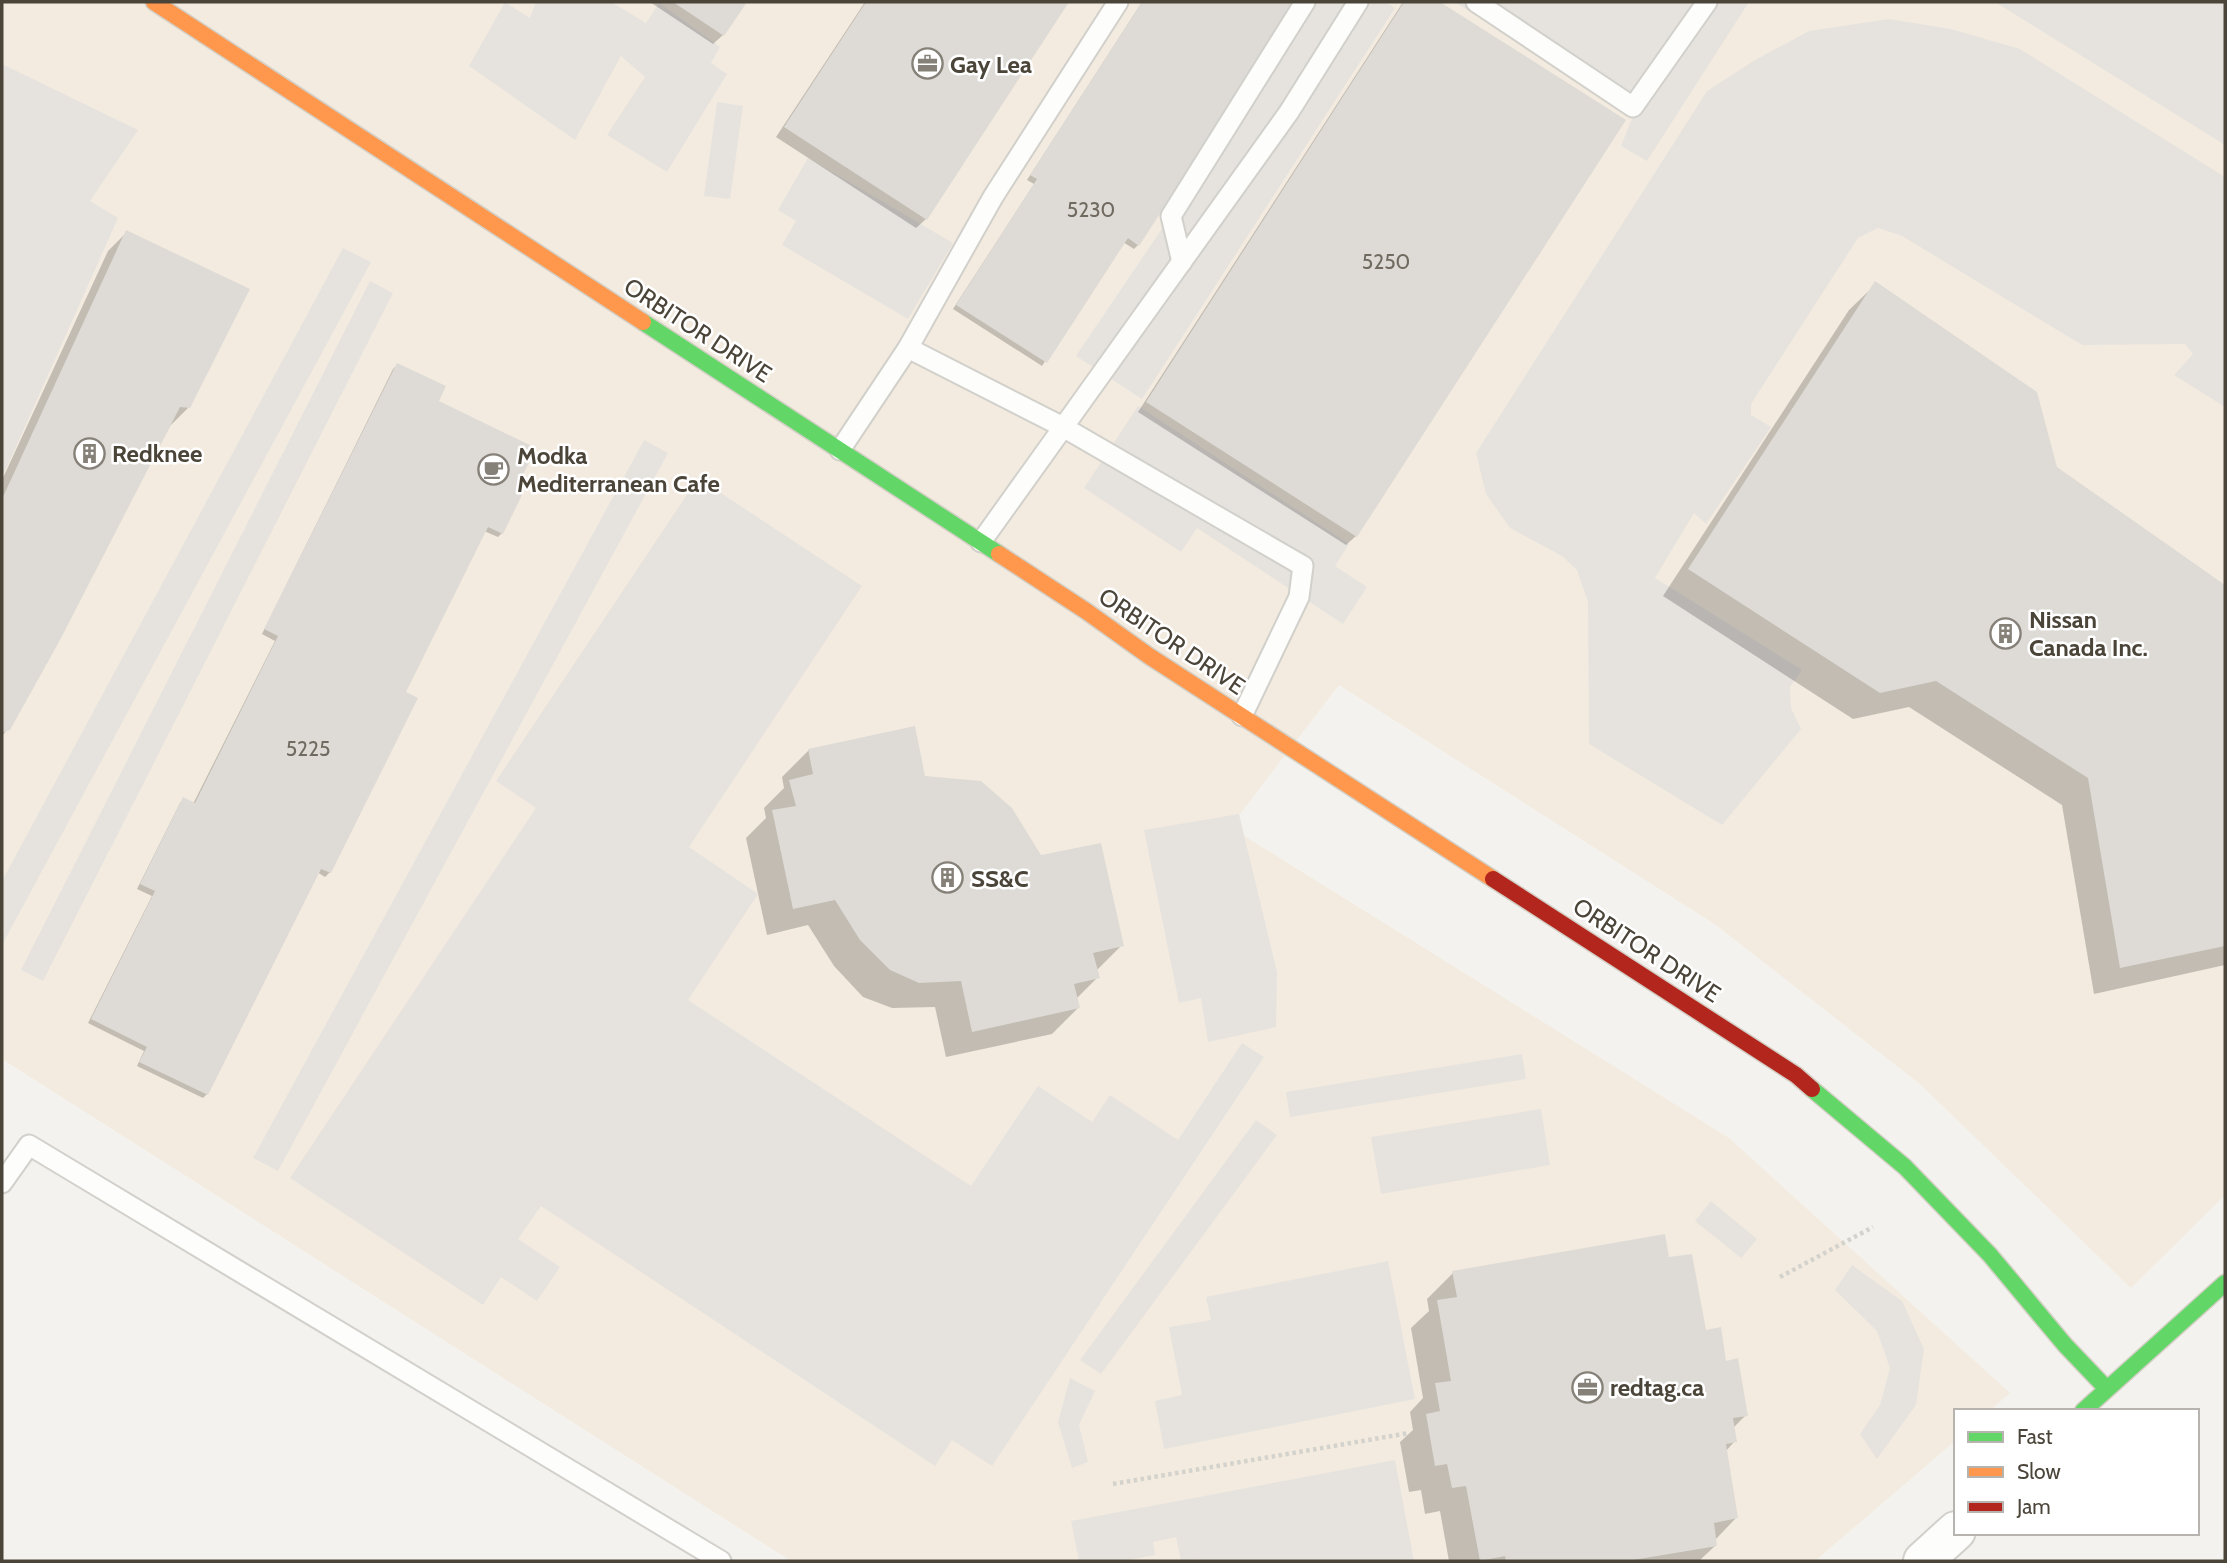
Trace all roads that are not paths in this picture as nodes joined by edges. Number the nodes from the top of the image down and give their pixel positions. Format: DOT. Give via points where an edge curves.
graph roads {
  1 [pos="154,2"];
  2 [pos="1118,2"];
  3 [pos="1305,2"];
  4 [pos="1358,2"];
  5 [pos="1476,2"];
  6 [pos="1707,2"];
  7 [pos="1182,262"];
  8 [pos="908,348"];
  9 [pos="1063,427"];
  10 [pos="841,450"];
  11 [pos="981,542"];
  12 [pos="1242,716"];
  13 [pos="2,1183"];
  14 [pos="2225,1283"];
  15 [pos="2107,1389"];
  16 [pos="2085,1409"];
  17 [pos="1954,1533"];
  18 [pos="721,1561"];
  19 [pos="1923,1561"];
  1 -- 10 [label="street, ORBITOR DRIVE"];
  2 -- 8 [label="lane" via="993,197"];
  3 -- 7 [label="lane" via="1171,216"];
  4 -- 7 [label="lane" via="1289,112"];
  5 -- 6 [label="lane" via="1633,107"];
  7 -- 9 [label="lane"];
  8 -- 9 [label="lane"];
  8 -- 10 [label="lane"];
  9 -- 11 [label="lane"];
  9 -- 12 [label="lane" via="1303,566 1299,597"];
  10 -- 11 [label="street, ORBITOR DRIVE"];
  11 -- 12 [label="street, ORBITOR DRIVE"];
  12 -- 15 [label="street, ORBITOR DRIVE" via="1796,1075 1905,1167 1990,1255"];
  13 -- 18 [label="lane" via="29,1145"];
  14 -- 15 [label="street"];
  15 -- 16 [label="street"];
  17 -- 19 [label="street"];
}
